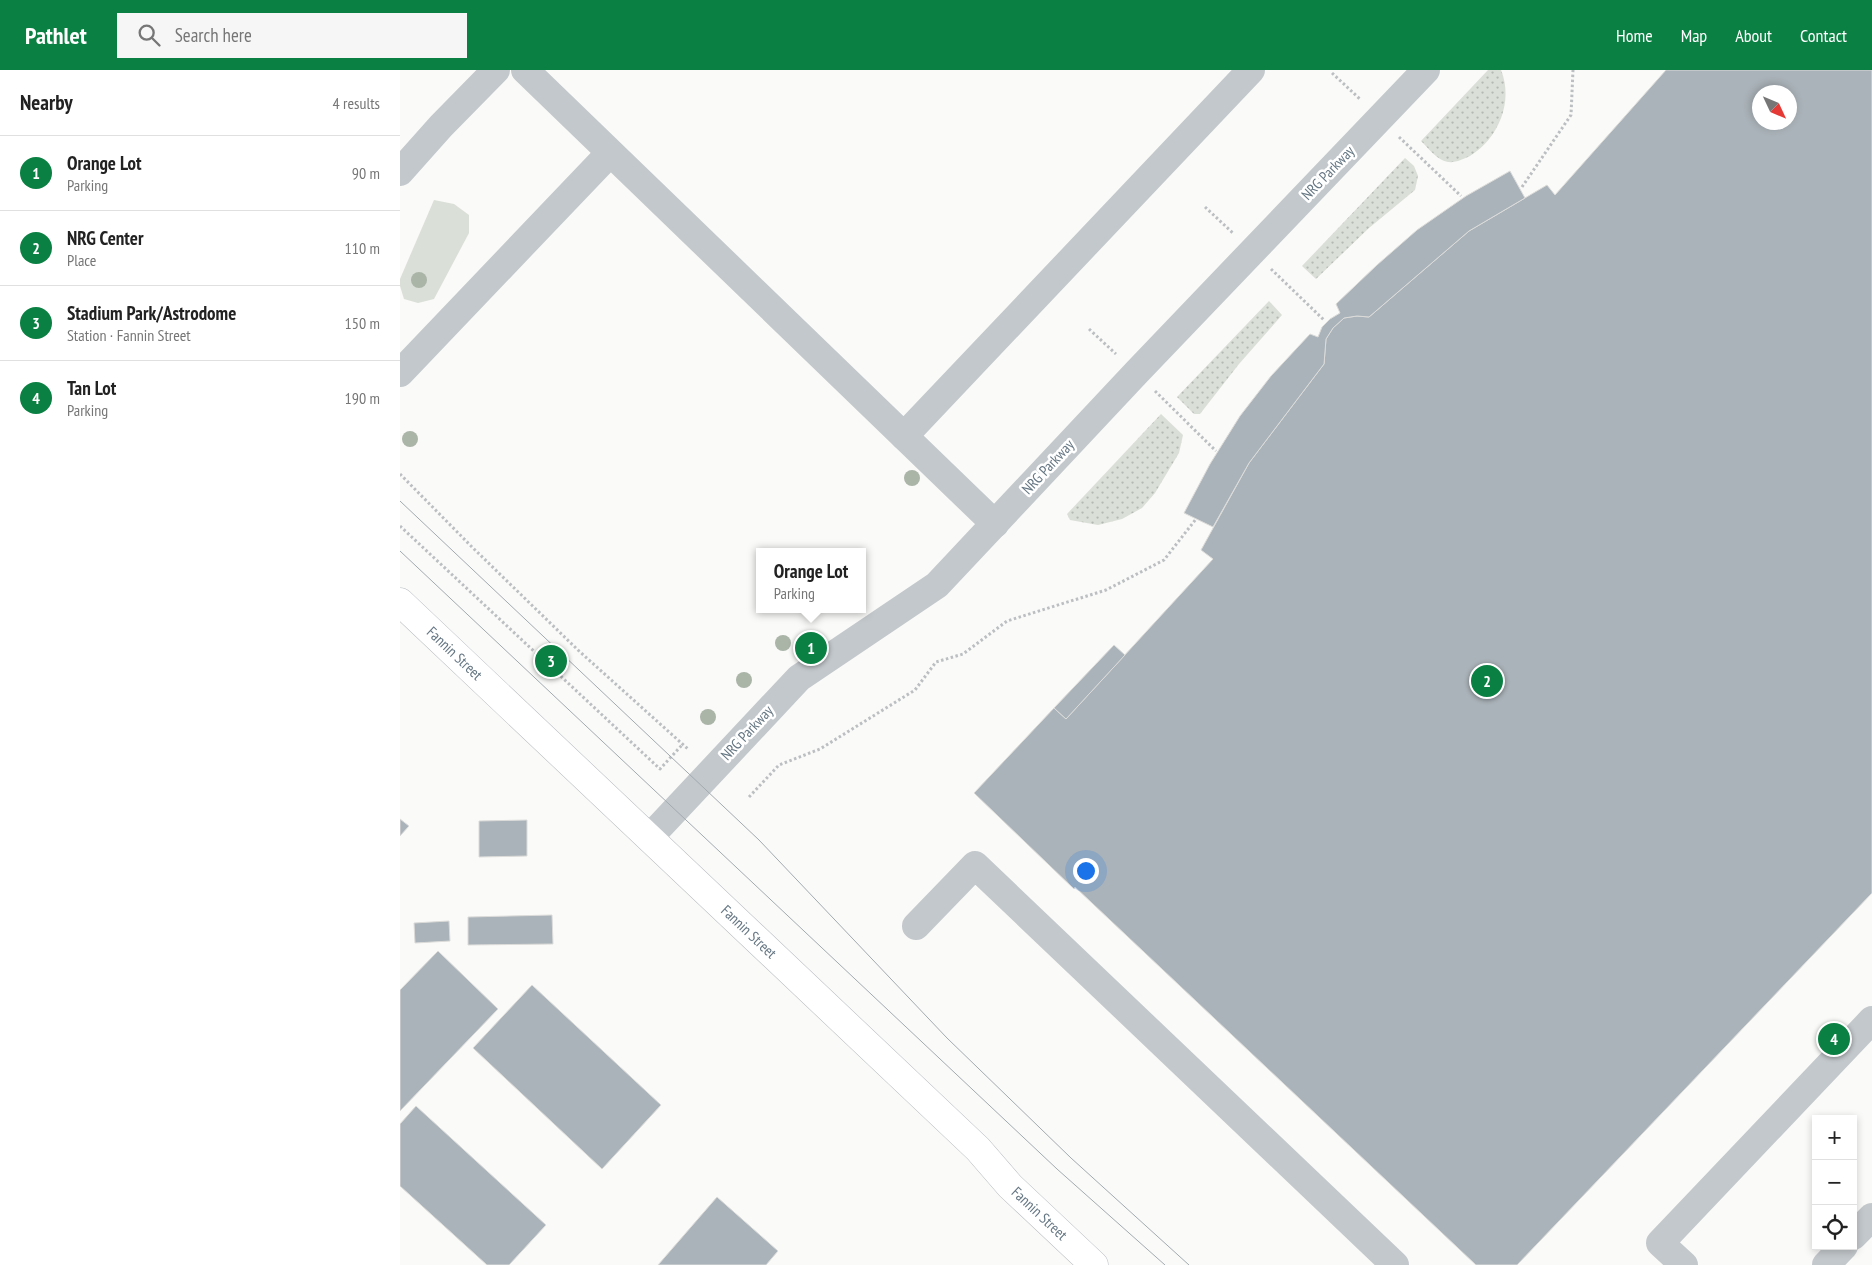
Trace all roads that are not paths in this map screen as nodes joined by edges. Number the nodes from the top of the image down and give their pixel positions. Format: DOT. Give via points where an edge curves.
graph roads {
  1 [pos="496,70"];
  2 [pos="526,70"];
  3 [pos="1252,70"];
  4 [pos="1426,70"];
  5 [pos="610,152"];
  6 [pos="400,172"];
  7 [pos="400,373"];
  8 [pos="904,436"];
  9 [pos="995,524"];
  10 [pos="400,602"];
  11 [pos="649,838"];
  12 [pos="916,926"];
  13 [pos="1872,1020"];
  14 [pos="1872,1217"];
  15 [pos="1857,1232"];
  16 [pos="1840,1250"];
  17 [pos="1094,1265"];
  18 [pos="1395,1265"];
  19 [pos="1684,1265"];
  20 [pos="1826,1265"];
  1 -- 6 [label="lane"];
  2 -- 5 [label="lane"];
  3 -- 8 [label="lane"];
  4 -- 9 [label="lane, NRG Parkway"];
  5 -- 7 [label="lane"];
  5 -- 8 [label="lane"];
  8 -- 9 [label="lane"];
  9 -- 11 [label="lane, NRG Parkway" via="937,585 799,678"];
  10 -- 11 [label="main road, Fannin Street"];
  11 -- 17 [label="main road, Fannin Street" via="978,1149 1010,1186"];
  12 -- 18 [label="lane" via="975,865"];
  13 -- 19 [label="lane" via="1660,1243"];
  14 -- 15 [label="lane"];
  16 -- 20 [label="lane"];
}
